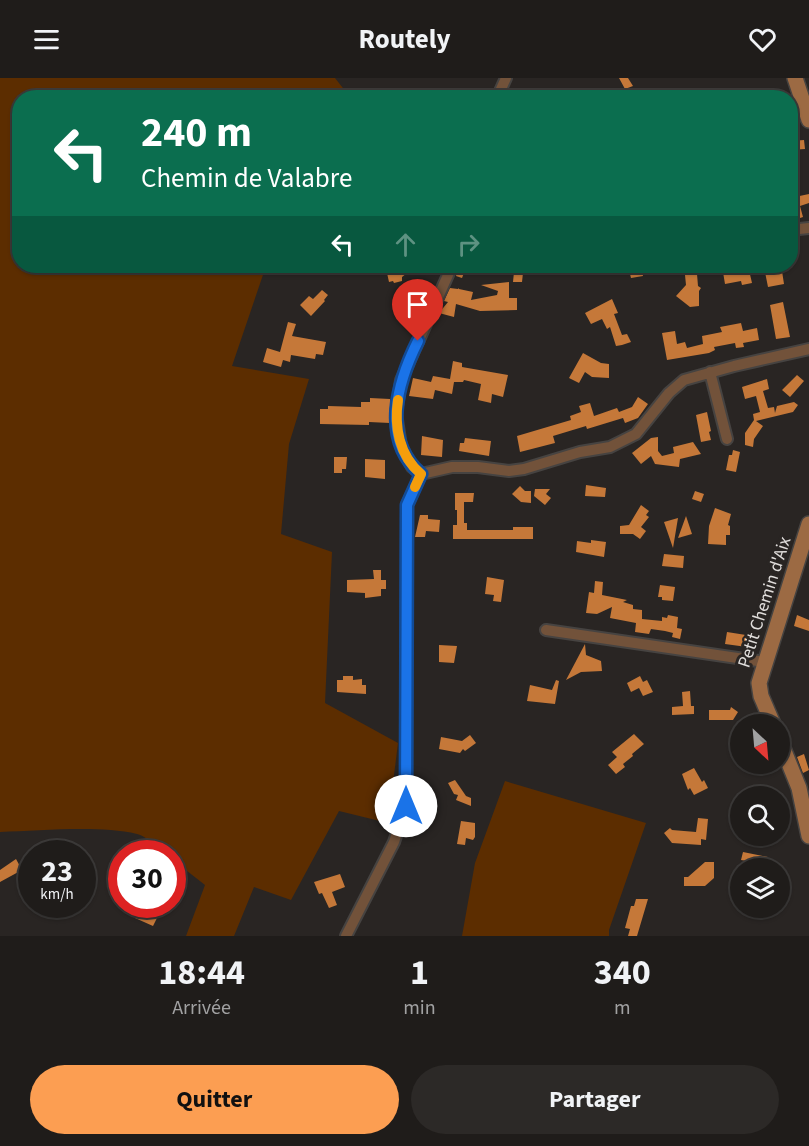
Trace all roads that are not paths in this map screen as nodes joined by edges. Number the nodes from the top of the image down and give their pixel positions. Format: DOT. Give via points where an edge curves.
graph roads {
  1 [pos="795,78"];
  2 [pos="809,120"];
  3 [pos="449,273"];
  4 [pos="809,349"];
  5 [pos="710,372"];
  6 [pos="727,439"];
  7 [pos="421,474"];
  8 [pos="809,524"];
  9 [pos="546,630"];
  10 [pos="765,662"];
  11 [pos="769,714"];
  12 [pos="790,766"];
  13 [pos="809,836"];
  14 [pos="346,936"];
  1 -- 2 [label="street"];
  3 -- 7 [label="street" via="401,380 396,412 401,446 412,467"];
  4 -- 5 [label="street"];
  5 -- 6 [label="street"];
  5 -- 7 [label="street" via="684,380 636,434 610,447 524,469 452,467"];
  7 -- 14 [label="street" via="407,505 406,806 394,842"];
  8 -- 10 [label="street, Petit Chemin d'Aix"];
  9 -- 10 [label="street"];
  10 -- 11 [label="street, Petit Chemin d'Aix" via="759,683"];
  12 -- 13 [label="street"];
}
